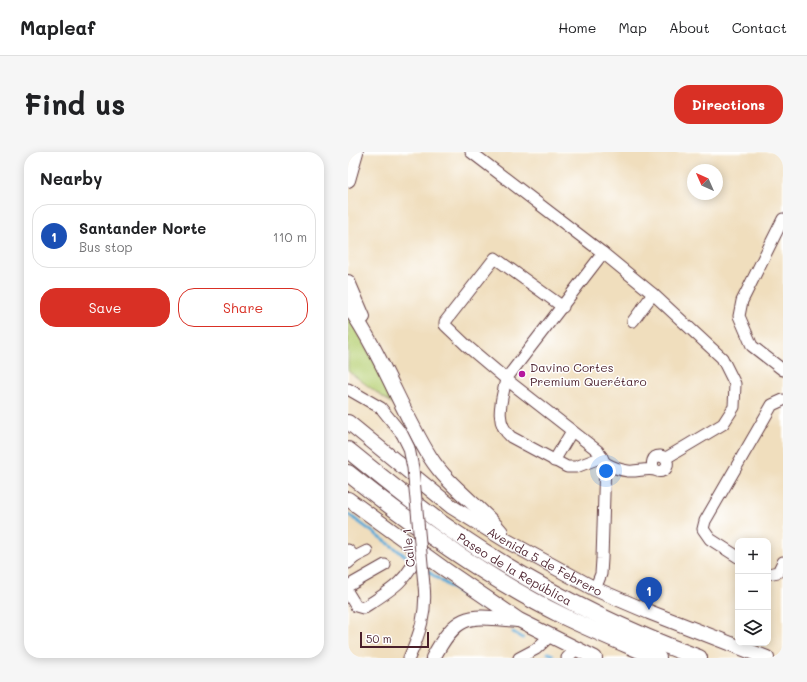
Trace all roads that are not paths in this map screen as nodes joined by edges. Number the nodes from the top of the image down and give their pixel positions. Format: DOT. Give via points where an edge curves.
graph roads {
  1 [pos="356,152"];
  2 [pos="471,152"];
  3 [pos="348,180"];
  4 [pos="783,219"];
  5 [pos="603,253"];
  6 [pos="348,282"];
  7 [pos="653,294"];
  8 [pos="348,306"];
  9 [pos="563,307"];
  10 [pos="632,321"];
  11 [pos="370,341"];
  12 [pos="783,370"];
  13 [pos="506,379"];
  14 [pos="348,389"];
  15 [pos="783,400"];
  16 [pos="348,422"];
  17 [pos="572,431"];
  18 [pos="348,450"];
  19 [pos="603,460"];
  20 [pos="554,461"];
  21 [pos="348,472"];
  22 [pos="348,500"];
  23 [pos="507,540"];
  24 [pos="367,551"];
  25 [pos="418,551"];
  26 [pos="735,555"];
  27 [pos="350,556"];
  28 [pos="783,562"];
  29 [pos="385,566"];
  30 [pos="771,573"];
  31 [pos="348,586"];
  32 [pos="596,589"];
  33 [pos="348,593"];
  34 [pos="519,620"];
  35 [pos="550,636"];
  36 [pos="571,653"];
  37 [pos="409,658"];
  38 [pos="433,658"];
  39 [pos="519,658"];
  40 [pos="595,658"];
  41 [pos="658,658"];
  42 [pos="699,658"];
  43 [pos="766,658"];
  1 -- 3 [label="main road"];
  2 -- 5 [label="street"];
  4 -- 12 [label="street" via="742,301 739,316 752,346"];
  5 -- 7 [label="street"];
  5 -- 9 [label="street"];
  6 -- 11 [label="main road"];
  7 -- 10 [label="street"];
  7 -- 19 [label="street" via="722,358 734,384 734,407 723,424 666,458 667,468 663,471 629,471"];
  8 -- 11 [label="main road"];
  9 -- 13 [label="street"];
  9 -- 13 [label="street" via="494,259 445,325"];
  11 -- 23 [label="main road" via="430,458 456,490 489,518"];
  13 -- 17 [label="street"];
  13 -- 20 [label="street" via="499,412 505,431"];
  14 -- 37 [label="street, Calle 1, bridge" via="381,408 402,434 409,448 426,600 423,623"];
  15 -- 26 [label="street" via="772,405 705,521 703,528 710,539"];
  16 -- 23 [label="main road, Avenida 5 de Febrero" via="452,507"];
  17 -- 19 [label="street" via="598,451"];
  17 -- 20 [label="street"];
  18 -- 42 [label="highway, Paseo de la República" via="453,532 501,563 565,599 617,624"];
  19 -- 20 [label="street" via="576,467 567,467"];
  19 -- 32 [label="street" via="602,559"];
  21 -- 41 [label="highway, Paseo de la República" via="400,514 497,579 562,615"];
  22 -- 25 [label="main road"];
  23 -- 32 [label="main road, Avenida 5 de Febrero"];
  24 -- 27 [label="street"];
  25 -- 33 [label="street" via="408,575 363,608 356,606"];
  25 -- 34 [label="main road"];
  28 -- 30 [label="street" via="778,572"];
  29 -- 31 [label="street"];
  32 -- 43 [label="main road, Avenida 5 de Febrero"];
  34 -- 35 [label="main road"];
  34 -- 38 [label="main road" via="481,616 467,619 444,637"];
  35 -- 36 [label="main road"];
  35 -- 39 [label="street" via="536,649"];
  36 -- 40 [label="main road"];
}
